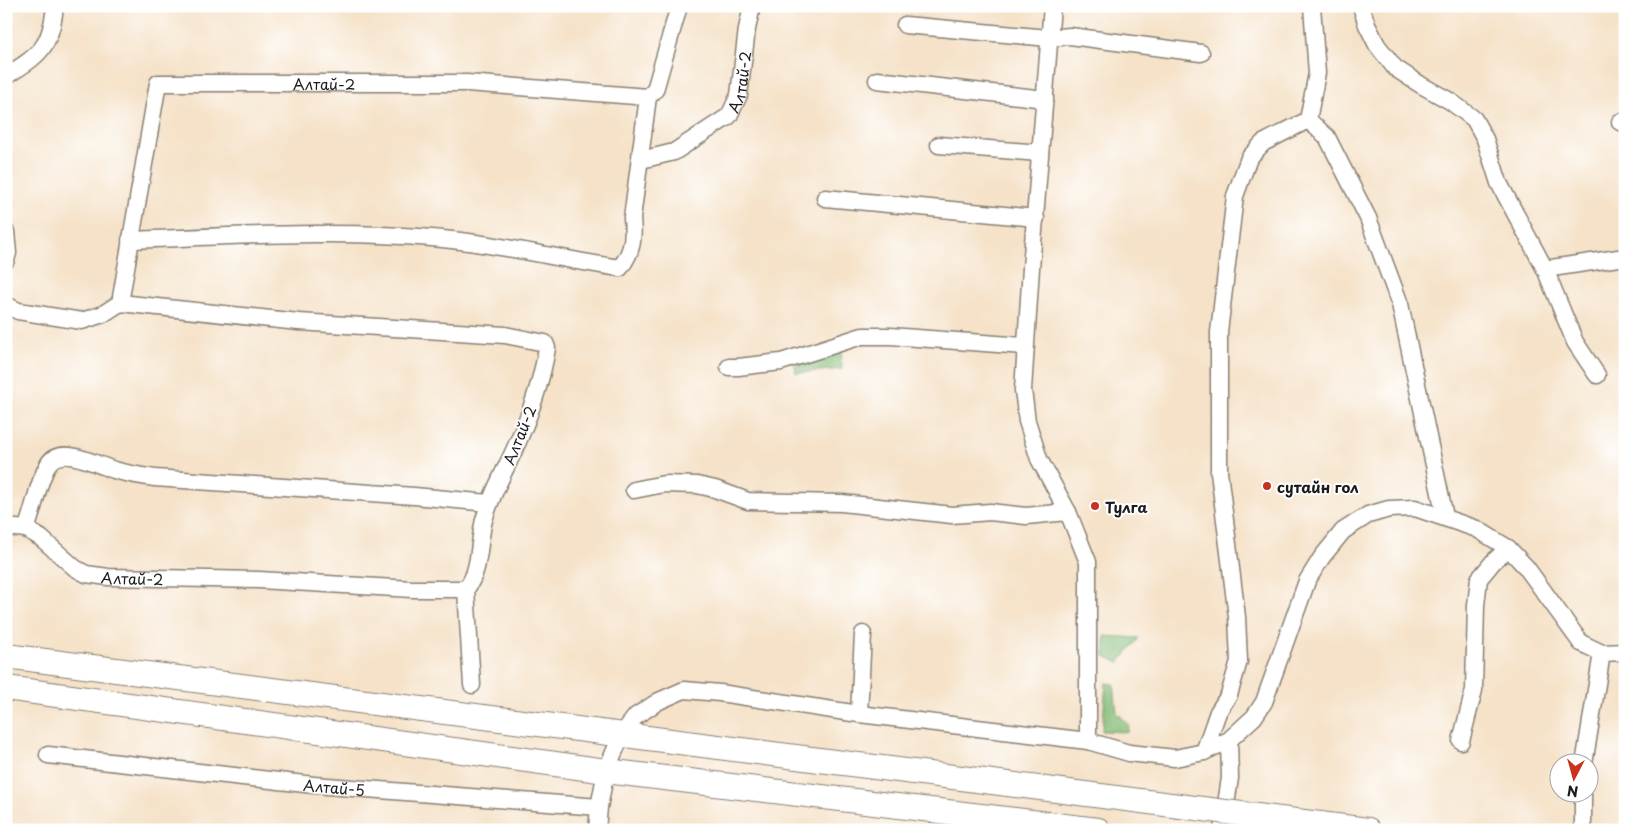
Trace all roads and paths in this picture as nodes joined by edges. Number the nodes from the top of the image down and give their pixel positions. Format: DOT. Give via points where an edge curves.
graph roads {
  1 [pos="55,6"];
  2 [pos="679,6"];
  3 [pos="752,6"];
  4 [pos="1052,6"];
  5 [pos="1312,6"];
  6 [pos="1361,6"];
  7 [pos="905,25"];
  8 [pos="1049,38"];
  9 [pos="1201,53"];
  10 [pos="6,76"];
  11 [pos="877,80"];
  12 [pos="648,97"];
  13 [pos="1046,99"];
  14 [pos="1308,120"];
  15 [pos="939,145"];
  16 [pos="1040,153"];
  17 [pos="641,160"];
  18 [pos="825,198"];
  19 [pos="1036,218"];
  20 [pos="6,232"];
  21 [pos="130,240"];
  22 [pos="1625,257"];
  23 [pos="6,260"];
  24 [pos="1545,269"];
  25 [pos="120,303"];
  26 [pos="6,305"];
  27 [pos="1025,346"];
  28 [pos="729,367"];
  29 [pos="1597,376"];
  30 [pos="634,490"];
  31 [pos="490,503"];
  32 [pos="1068,512"];
  33 [pos="1445,517"];
  34 [pos="6,526"];
  35 [pos="26,529"];
  36 [pos="1508,548"];
  37 [pos="466,589"];
  38 [pos="863,634"];
  39 [pos="1625,652"];
  40 [pos="1602,653"];
  41 [pos="6,656"];
  42 [pos="472,685"];
  43 [pos="6,688"];
  44 [pos="859,714"];
  45 [pos="622,734"];
  46 [pos="1229,740"];
  47 [pos="1088,741"];
  48 [pos="1461,742"];
  49 [pos="1204,752"];
  50 [pos="1586,754"];
  51 [pos="48,755"];
  52 [pos="606,771"];
  53 [pos="1583,804"];
  54 [pos="598,808"];
  55 [pos="597,830"];
  56 [pos="1098,830"];
  57 [pos="1222,830"];
  58 [pos="1368,830"];
  59 [pos="1583,830"];
  1 -- 10 [label="street" via="51,34 39,53"];
  2 -- 12 [label="street" via="655,90"];
  3 -- 17 [label="street, Алтай-2" via="739,95 729,116 674,152"];
  4 -- 8 [label="street"];
  5 -- 14 [label="street" via="1317,73"];
  6 -- 24 [label="street" via="1366,25 1395,68 1474,119 1485,140 1499,183"];
  7 -- 8 [label="street"];
  8 -- 9 [label="street" via="1070,36"];
  8 -- 13 [label="street"];
  11 -- 13 [label="street"];
  12 -- 17 [label="street"];
  12 -- 21 [label="street, Алтай-2" via="467,83 158,83"];
  13 -- 16 [label="street"];
  14 -- 33 [label="street" via="1327,138 1368,218 1400,304"];
  14 -- 49 [label="street" via="1258,148 1249,158 1234,196 1219,332 1219,472 1237,617 1239,661 1229,695 1218,712"];
  15 -- 16 [label="street"];
  16 -- 19 [label="street"];
  17 -- 21 [label="street" via="632,218 634,233 629,256 620,268 452,240 324,233"];
  18 -- 19 [label="street"];
  19 -- 27 [label="street"];
  20 -- 23 [label="street"];
  21 -- 25 [label="street, Алтай-2"];
  22 -- 24 [label="street"];
  24 -- 29 [label="street" via="1575,342"];
  25 -- 26 [label="street" via="104,314 82,320 18,311"];
  25 -- 31 [label="street, Алтай-2" via="299,322 505,335 545,343 545,361 530,408"];
  27 -- 28 [label="street" via="862,336 781,362"];
  27 -- 32 [label="street" via="1023,390 1027,421 1038,459"];
  30 -- 32 [label="street" via="664,484 697,485 748,501 842,503 952,515 990,512 1032,516"];
  31 -- 35 [label="street" via="155,478 111,469 81,458 60,456 50,461 44,473"];
  31 -- 37 [label="street, Алтай-2" via="473,580"];
  32 -- 47 [label="street" via="1088,562"];
  33 -- 36 [label="street" via="1477,528"];
  33 -- 46 [label="street" via="1415,508 1390,509 1368,515 1343,531 1306,581 1264,702 1254,717"];
  34 -- 35 [label="street, Алтай-2"];
  35 -- 37 [label="street, Алтай-2" via="86,574"];
  36 -- 40 [label="street" via="1526,567 1581,643"];
  36 -- 48 [label="street" via="1480,579 1476,605 1474,690"];
  37 -- 42 [label="street"];
  38 -- 44 [label="street"];
  39 -- 40 [label="street"];
  40 -- 50 [label="street"];
  41 -- 45 [label="main road"];
  43 -- 52 [label="main road"];
  44 -- 45 [label="street" via="684,690 659,700 636,716"];
  44 -- 47 [label="street"];
  45 -- 52 [label="street"];
  45 -- 58 [label="main road, bridge"];
  46 -- 49 [label="street"];
  46 -- 57 [label="street" via="1230,778"];
  47 -- 49 [label="street" via="1129,753 1175,758"];
  51 -- 54 [label="street, Алтай-5" via="314,786"];
  52 -- 54 [label="street"];
  52 -- 56 [label="main road"];
  53 -- 59 [label="street"];
  54 -- 55 [label="street"];
}
